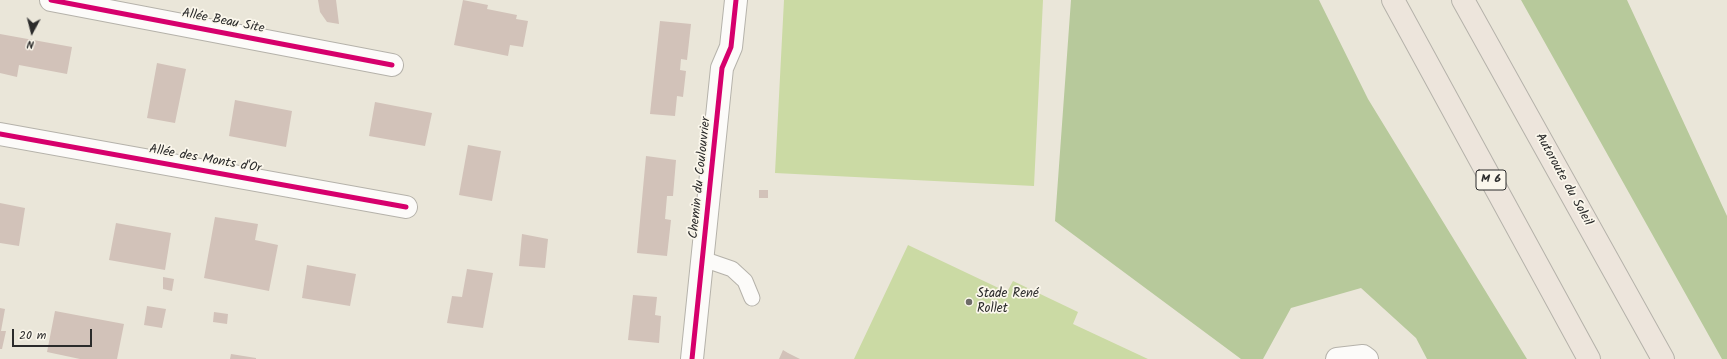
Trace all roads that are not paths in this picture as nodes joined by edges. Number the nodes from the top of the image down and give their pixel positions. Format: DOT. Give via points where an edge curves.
graph roads {
  1 [pos="51,0"];
  2 [pos="736,0"];
  3 [pos="1393,0"];
  4 [pos="1463,0"];
  5 [pos="392,65"];
  6 [pos="0,134"];
  7 [pos="406,207"];
  8 [pos="703,259"];
  9 [pos="752,298"];
  10 [pos="692,359"];
  11 [pos="1337,359"];
  12 [pos="1367,359"];
  13 [pos="1589,359"];
  14 [pos="1663,359"];
  1 -- 5 [label="street, Allée Beau Site"];
  2 -- 8 [label="street, Chemin du Coulouvrier" via="731,47 722,68"];
  3 -- 13 [label="highway, M 6"];
  4 -- 14 [label="highway, Autoroute du Soleil"];
  6 -- 7 [label="street, Allée des Monts d'Or"];
  8 -- 9 [label="lane" via="732,269 745,281"];
  8 -- 10 [label="street, Chemin du Coulouvrier"];
  11 -- 12 [label="street" via="1363,356"];
}
